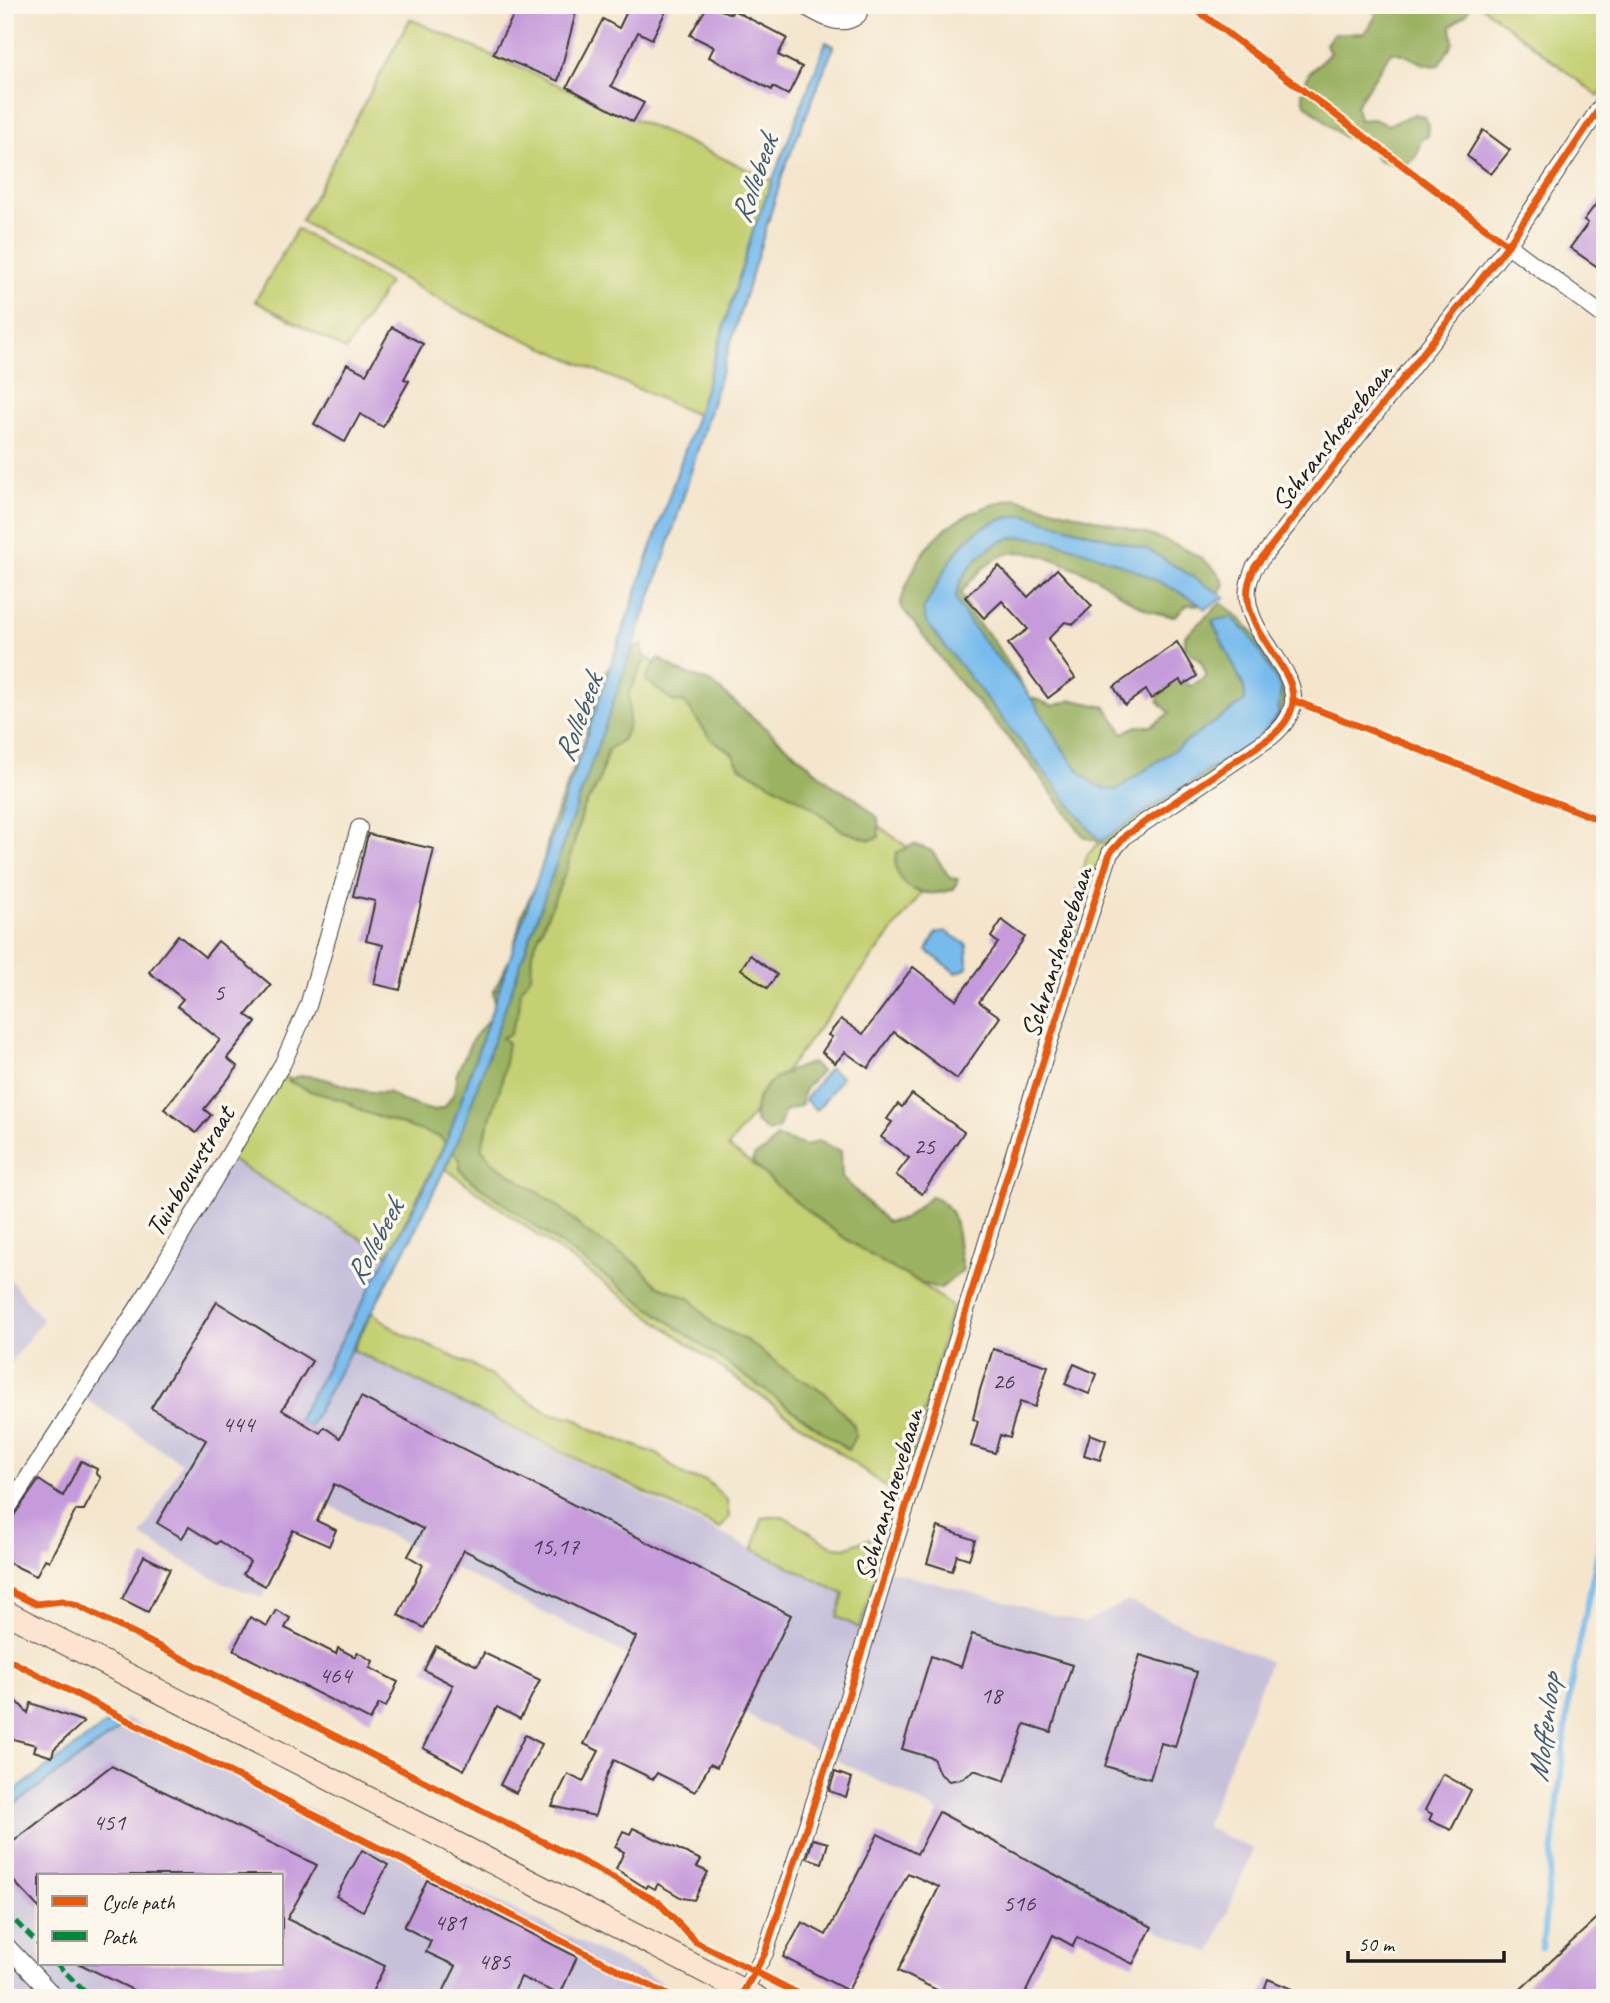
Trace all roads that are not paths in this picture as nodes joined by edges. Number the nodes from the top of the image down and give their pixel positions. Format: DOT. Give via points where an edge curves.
graph roads {
  1 [pos="802,5"];
  2 [pos="860,10"];
  3 [pos="1605,100"];
  4 [pos="1508,245"];
  5 [pos="1605,317"];
  6 [pos="359,828"];
  7 [pos="5,1513"];
  8 [pos="5,1612"];
  9 [pos="5,1944"];
  10 [pos="747,1995"];
  11 [pos="56,1998"];
  1 -- 2 [label="street" via="836,22 852,20"];
  3 -- 4 [label="street, Schranshoevebaan"];
  4 -- 5 [label="street"];
  4 -- 10 [label="street, Schranshoevebaan" via="1254,568 1248,601 1293,691 1290,718 1271,737 1126,835 1110,853 827,1764"];
  6 -- 7 [label="street, Tuinbouwstraat" via="308,1006 283,1063 149,1290"];
  8 -- 10 [label="main road"];
  9 -- 11 [label="street"];
}
